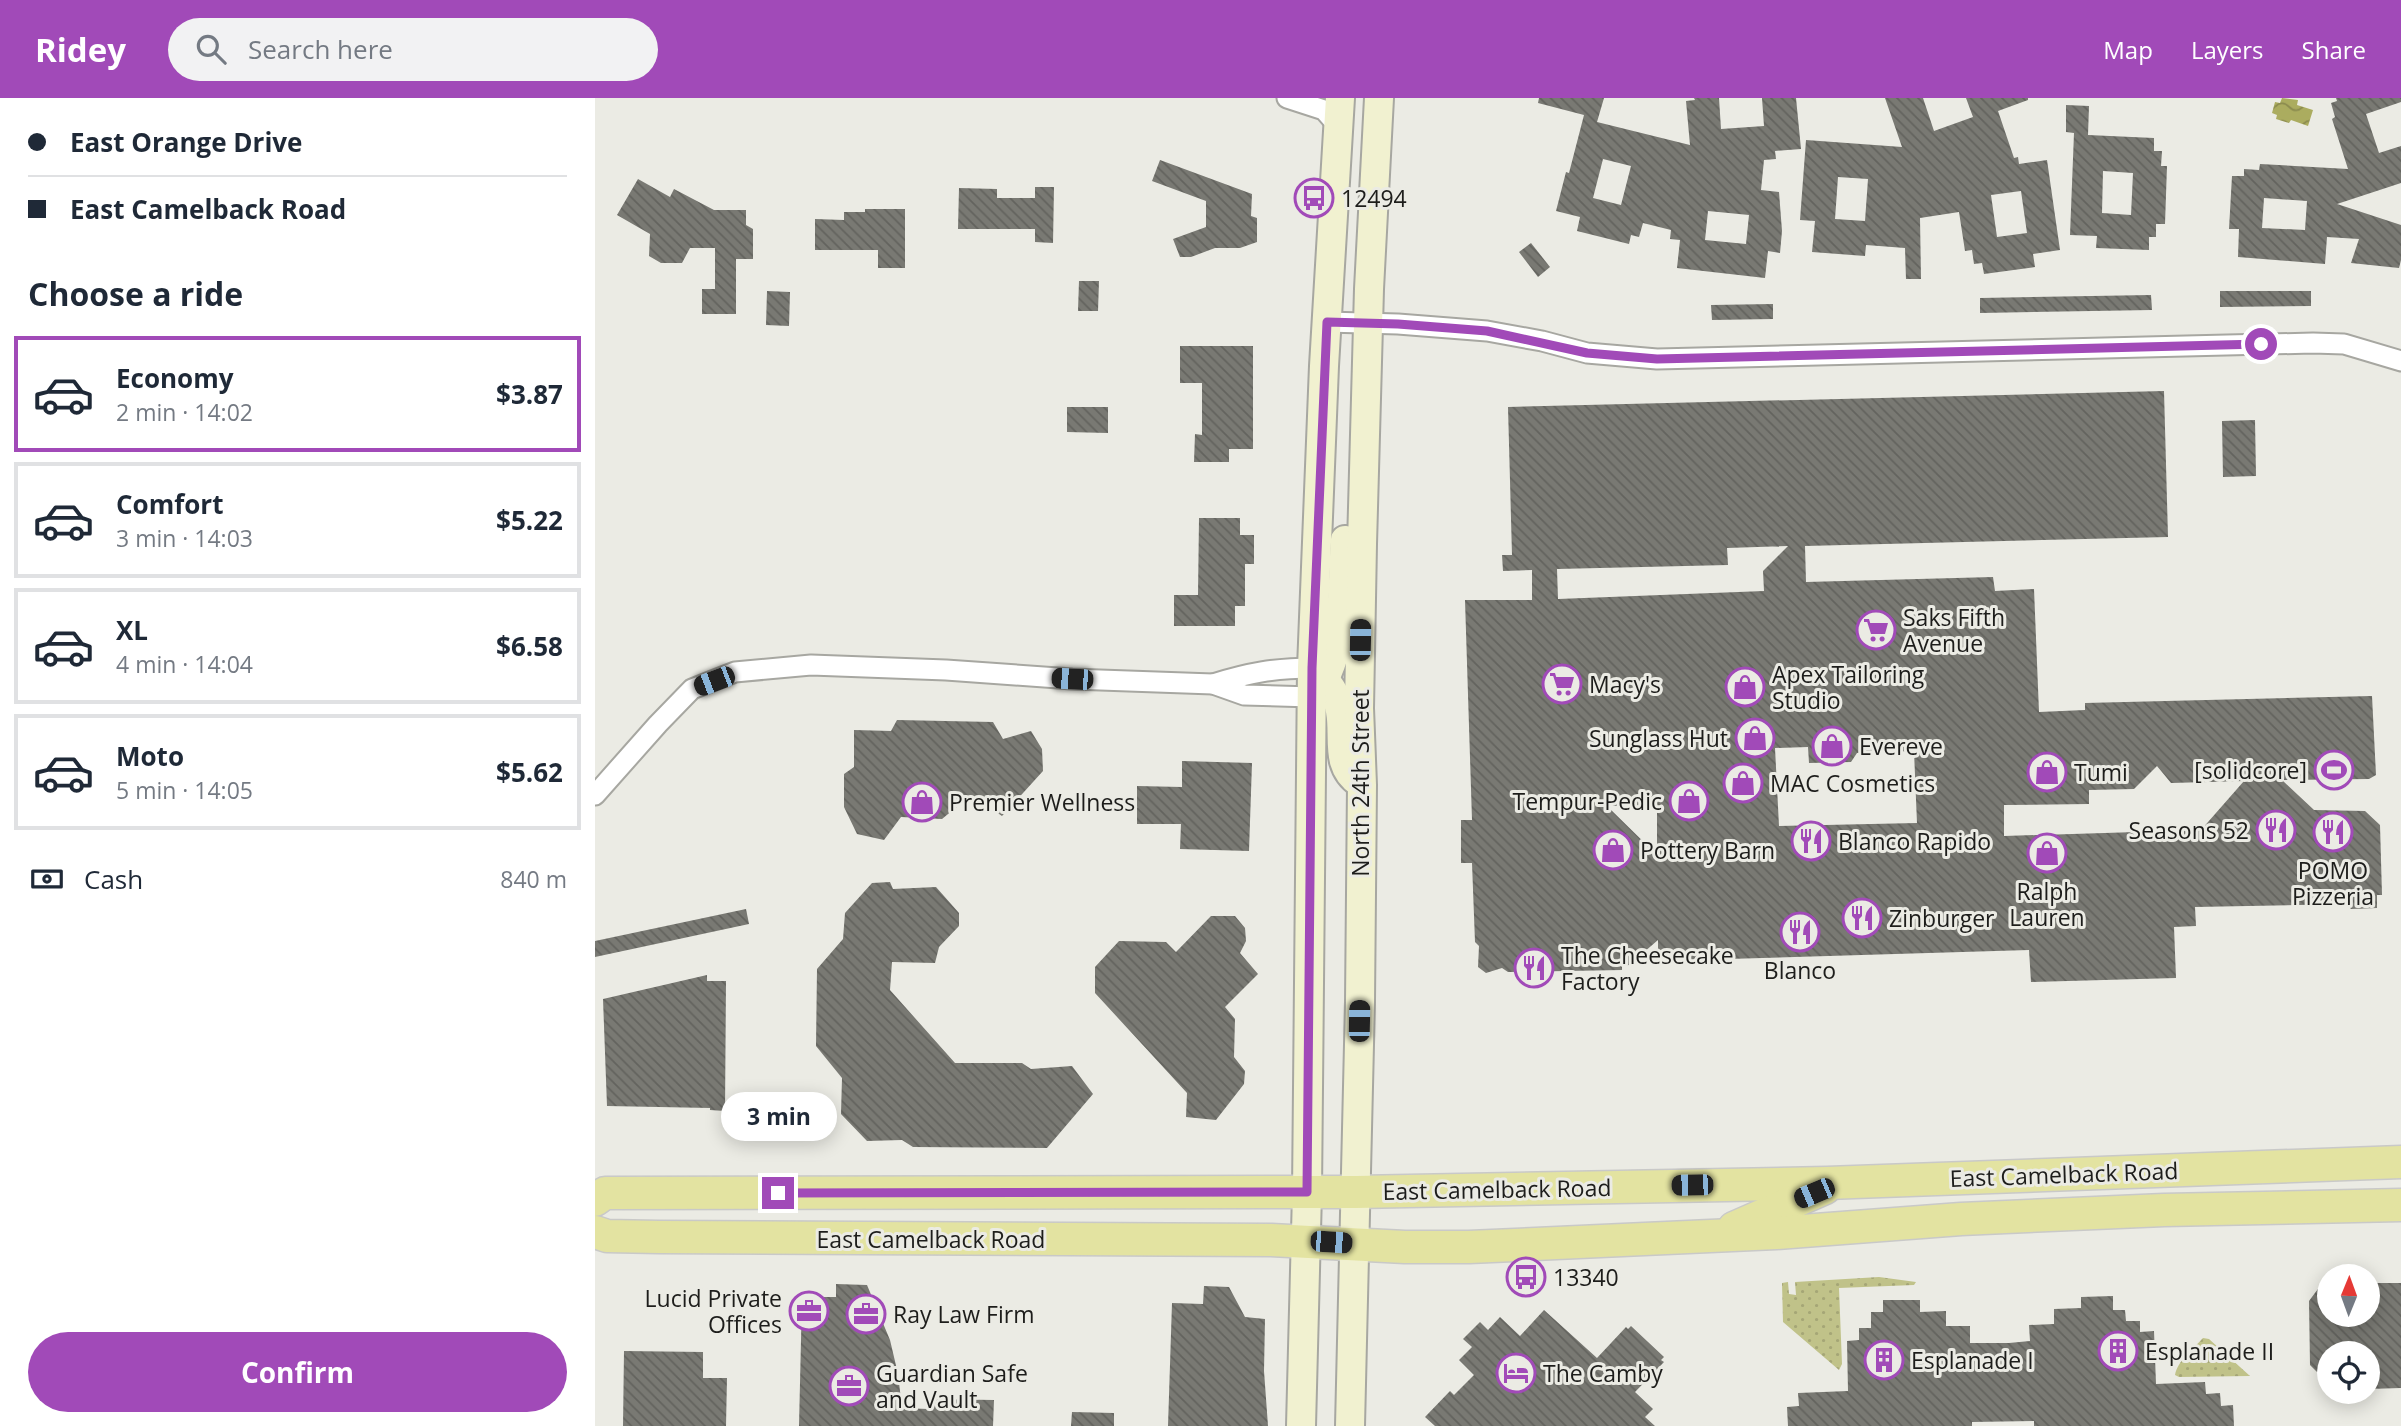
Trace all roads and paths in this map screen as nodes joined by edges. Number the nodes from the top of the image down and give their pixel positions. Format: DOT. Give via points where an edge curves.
graph roads {
  1 [pos="1287,98"];
  2 [pos="1379,98"];
  3 [pos="1339,112"];
  4 [pos="1327,322"];
  5 [pos="1368,323"];
  6 [pos="2401,361"];
  7 [pos="1317,682"];
  8 [pos="1213,684"];
  9 [pos="1362,785"];
  10 [pos="595,795"];
  11 [pos="2401,1162"];
  12 [pos="1839,1182"];
  13 [pos="1307,1192"];
  14 [pos="1356,1192"];
  15 [pos="595,1199"];
  16 [pos="2401,1205"];
  17 [pos="595,1232"];
  18 [pos="1717,1235"];
  19 [pos="1307,1241"];
  20 [pos="1355,1244"];
  21 [pos="1301,1426"];
  22 [pos="1350,1426"];
  1 -- 3 [label="street"];
  2 -- 5 [label="main road, North 24th Street"];
  3 -- 4 [label="main road, North 24th Street"];
  4 -- 5 [label="street"];
  4 -- 7 [label="main road, North 24th Street"];
  5 -- 6 [label="street" via="1487,331 1587,353 1657,359 2313,343 2344,344"];
  5 -- 7 [label="main road" via="1356,359 1339,626 1334,657"];
  5 -- 9 [label="main road, North 24th Street" via="1359,708"];
  7 -- 8 [label="street" via="1258,671"];
  7 -- 8 [label="street" via="1244,695"];
  7 -- 9 [label="main road" via="1333,692 1340,710 1343,761"];
  7 -- 13 [label="main road, North 24th Street"];
  8 -- 10 [label="street" via="811,665 735,672 692,689"];
  9 -- 14 [label="main road, North 24th Street"];
  11 -- 12 [label="main road, East Camelback Road"];
  12 -- 14 [label="main road, East Camelback Road"];
  12 -- 18 [label="main road"];
  13 -- 14 [label="main road, East Camelback Road"];
  13 -- 15 [label="main road, East Camelback Road" via="605,1193"];
  13 -- 19 [label="main road, North 24th Street"];
  14 -- 20 [label="main road, North 24th Street"];
  16 -- 18 [label="main road, East Camelback Road" via="1961,1219"];
  17 -- 19 [label="main road, East Camelback Road" via="607,1237"];
  18 -- 20 [label="main road, East Camelback Road" via="1469,1247"];
  19 -- 20 [label="main road, East Camelback Road"];
  19 -- 21 [label="main road, North 24th Street"];
  20 -- 22 [label="main road, North 24th Street"];
}
